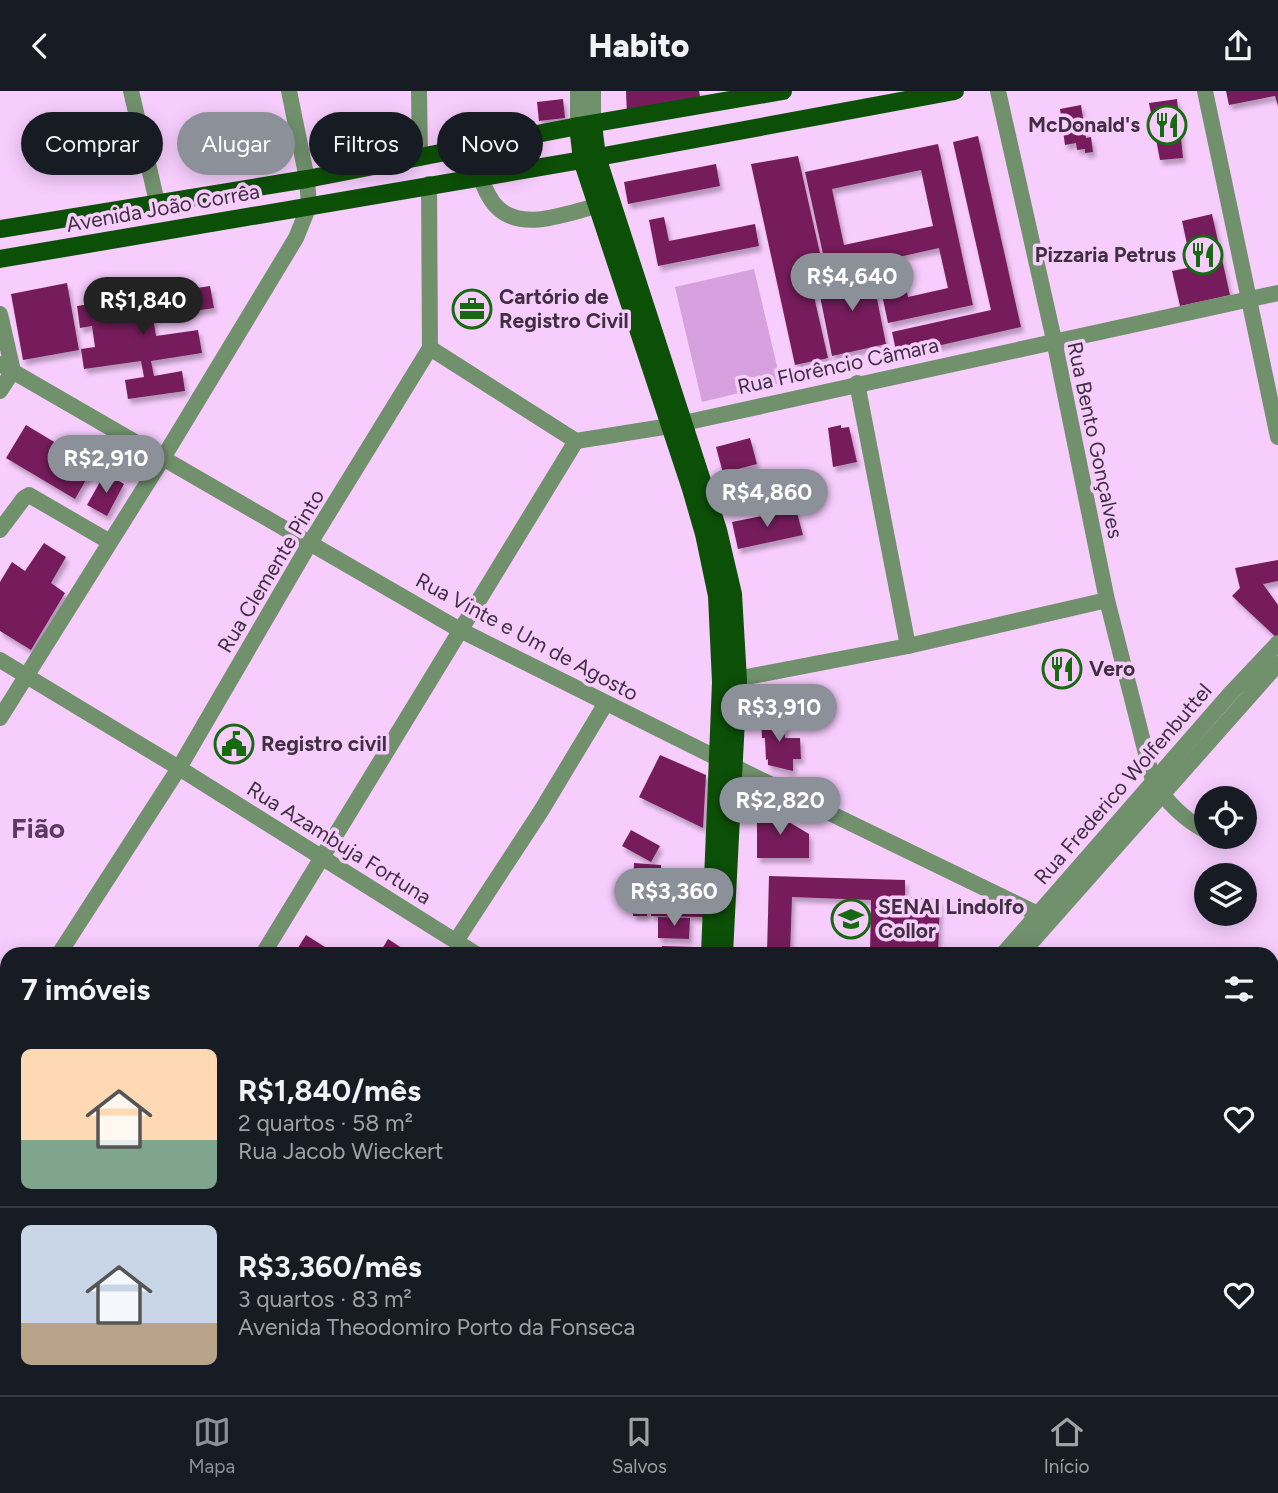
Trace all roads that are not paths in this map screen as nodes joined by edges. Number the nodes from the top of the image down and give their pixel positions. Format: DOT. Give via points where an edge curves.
graph roads {
  1 [pos="131,91"];
  2 [pos="289,91"];
  3 [pos="419,91"];
  4 [pos="578,91"];
  5 [pos="593,91"];
  6 [pos="783,91"];
  7 [pos="955,91"];
  8 [pos="998,91"];
  9 [pos="1205,91"];
  10 [pos="419,112"];
  11 [pos="585,125"];
  12 [pos="423,157"];
  13 [pos="589,158"];
  14 [pos="362,175"];
  15 [pos="480,176"];
  16 [pos="429,184"];
  17 [pos="308,191"];
  18 [pos="157,202"];
  19 [pos="597,206"];
  20 [pos="0,229"];
  21 [pos="0,259"];
  22 [pos="625,267"];
  23 [pos="1278,293"];
  24 [pos="1248,299"];
  25 [pos="0,314"];
  26 [pos="1054,340"];
  27 [pos="430,348"];
  28 [pos="6,367"];
  29 [pos="857,383"];
  30 [pos="0,391"];
  31 [pos="677,424"];
  32 [pos="1278,437"];
  33 [pos="576,441"];
  34 [pos="163,458"];
  35 [pos="0,530"];
  36 [pos="110,543"];
  37 [pos="310,543"];
  38 [pos="1107,600"];
  39 [pos="460,630"];
  40 [pos="1278,643"];
  41 [pos="908,646"];
  42 [pos="0,660"];
  43 [pos="1278,664"];
  44 [pos="27,675"];
  45 [pos="729,681"];
  46 [pos="1235,700"];
  47 [pos="607,703"];
  48 [pos="0,718"];
  49 [pos="726,763"];
  50 [pos="179,768"];
  51 [pos="1157,787"];
  52 [pos="1194,822"];
  53 [pos="722,856"];
  54 [pos="321,859"];
  55 [pos="1043,917"];
  56 [pos="456,941"];
  57 [pos="64,947"];
  58 [pos="267,947"];
  59 [pos="465,947"];
  60 [pos="711,947"];
  61 [pos="724,947"];
  62 [pos="1011,947"];
  63 [pos="1025,947"];
  1 -- 18 [label="street"];
  2 -- 17 [label="street"];
  3 -- 10 [label="street"];
  4 -- 11 [label="street"];
  5 -- 11 [label="street"];
  6 -- 11 [label="main road, Avenida João Corrêa"];
  7 -- 13 [label="main road, Avenida João Corrêa"];
  8 -- 26 [label="street, Rua Bento Gonçalves"];
  9 -- 24 [label="street"];
  11 -- 12 [label="main road, Avenida João Corrêa"];
  11 -- 13 [label="main road"];
  13 -- 15 [label="main road, Avenida João Corrêa"];
  13 -- 19 [label="main road"];
  13 -- 22 [label="main road"];
  14 -- 17 [label="main road, Avenida João Corrêa"];
  15 -- 16 [label="main road, Avenida João Corrêa"];
  15 -- 19 [label="street" via="494,204 506,215 532,221"];
  16 -- 17 [label="main road, Avenida João Corrêa"];
  16 -- 27 [label="street"];
  17 -- 18 [label="main road, Avenida João Corrêa"];
  17 -- 21 [label="main road, Avenida João Corrêa"];
  17 -- 34 [label="street" via="296,238"];
  18 -- 20 [label="main road, Avenida João Corrêa"];
  19 -- 22 [label="main road"];
  22 -- 31 [label="main road"];
  23 -- 24 [label="street, Rua Florêncio Câmara"];
  24 -- 26 [label="street, Rua Florêncio Câmara"];
  24 -- 32 [label="street"];
  25 -- 28 [label="street"];
  26 -- 29 [label="street, Rua Florêncio Câmara"];
  26 -- 38 [label="street, Rua Bento Gonçalves"];
  27 -- 33 [label="street"];
  27 -- 37 [label="street, Rua Clemente Pinto"];
  28 -- 30 [label="street"];
  28 -- 34 [label="street, Rua Vinte e Um de Agosto"];
  29 -- 31 [label="street, Rua Florêncio Câmara"];
  29 -- 41 [label="street"];
  31 -- 33 [label="street, Rua Florêncio Câmara"];
  31 -- 45 [label="main road" via="733,594"];
  33 -- 39 [label="street"];
  34 -- 36 [label="street"];
  34 -- 37 [label="street, Rua Vinte e Um de Agosto"];
  35 -- 36 [label="street" via="24,498 34,495"];
  36 -- 44 [label="street"];
  37 -- 39 [label="street, Rua Vinte e Um de Agosto"];
  37 -- 50 [label="street, Rua Clemente Pinto"];
  38 -- 41 [label="street"];
  38 -- 51 [label="street, Rua Bento Gonçalves"];
  39 -- 47 [label="street, Rua Vinte e Um de Agosto"];
  39 -- 54 [label="street"];
  40 -- 46 [label="street, Rua Frederico Wolfenbuttel"];
  41 -- 45 [label="street"];
  42 -- 44 [label="street, Rua Azambuja Fortuna"];
  43 -- 46 [label="street, Rua Frederico Wolfenbuttel"];
  44 -- 48 [label="street"];
  44 -- 50 [label="street, Rua Azambuja Fortuna"];
  45 -- 49 [label="main road"];
  46 -- 51 [label="street, Rua Frederico Wolfenbuttel"];
  47 -- 49 [label="street, Rua Vinte e Um de Agosto"];
  47 -- 56 [label="street"];
  49 -- 53 [label="main road"];
  49 -- 55 [label="street, Rua Vinte e Um de Agosto"];
  50 -- 54 [label="street, Rua Azambuja Fortuna"];
  50 -- 57 [label="street, Rua Clemente Pinto"];
  51 -- 52 [label="street"];
  51 -- 55 [label="street, Rua Frederico Wolfenbuttel"];
  53 -- 60 [label="main road"];
  53 -- 61 [label="main road"];
  54 -- 56 [label="street, Rua Azambuja Fortuna"];
  54 -- 58 [label="street"];
  55 -- 62 [label="street, Rua Frederico Wolfenbuttel"];
  55 -- 63 [label="street, Rua Frederico Wolfenbuttel"];
  56 -- 59 [label="street, Rua Azambuja Fortuna"];
}
